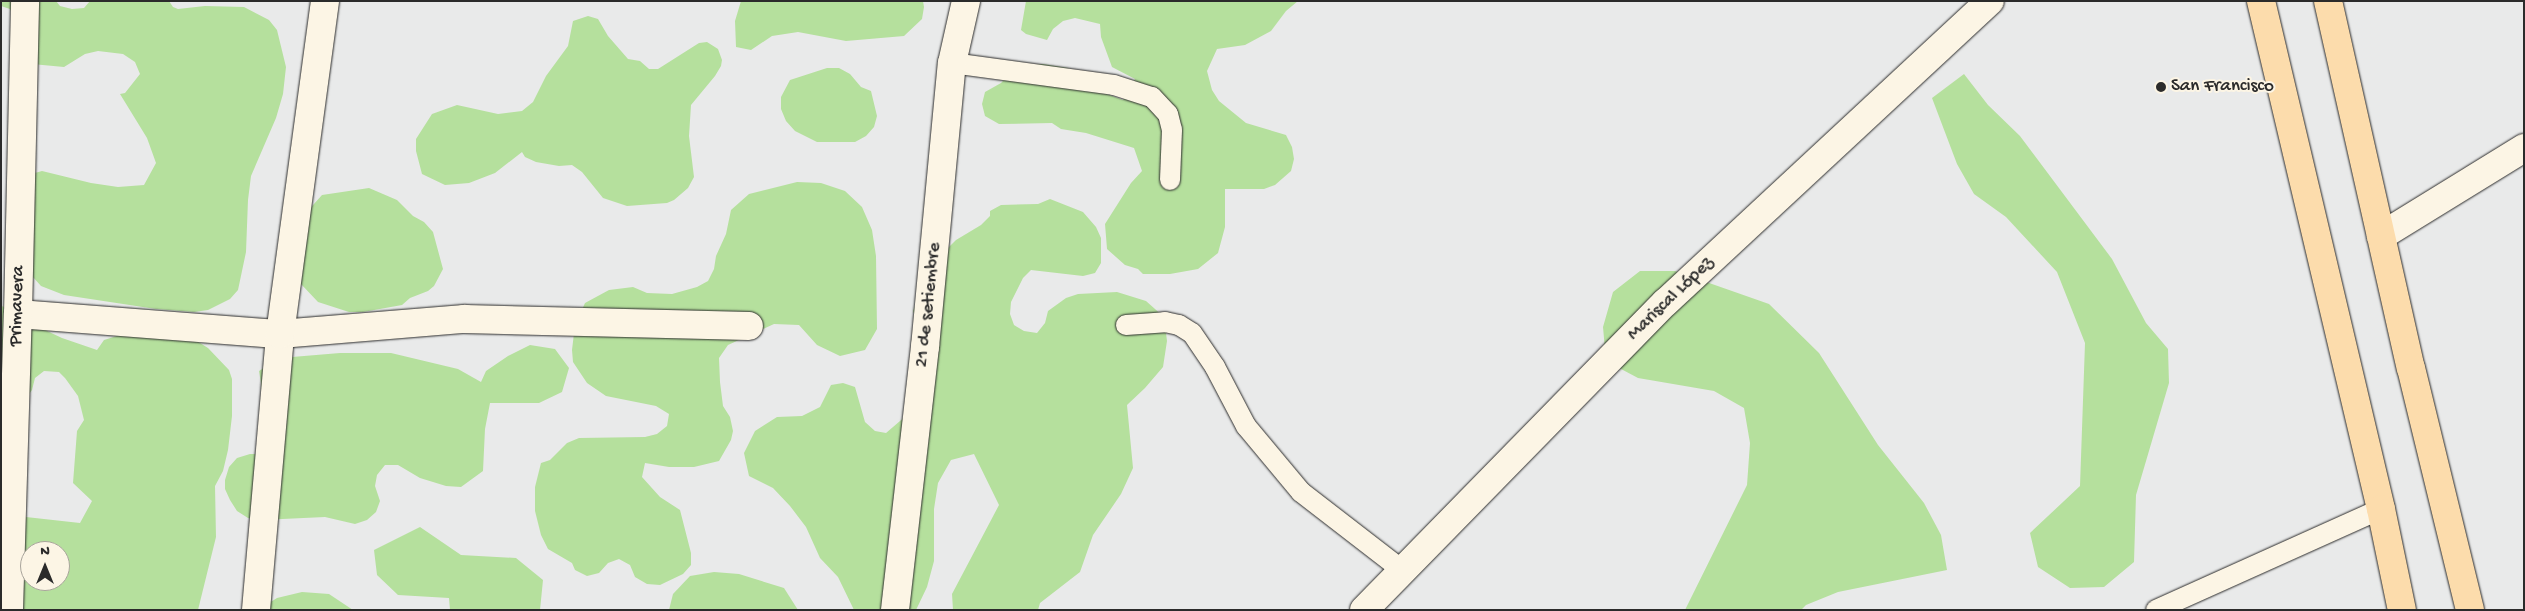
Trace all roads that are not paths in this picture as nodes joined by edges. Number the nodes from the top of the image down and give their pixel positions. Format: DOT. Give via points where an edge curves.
graph roads {
  1 [pos="25,1"];
  2 [pos="325,1"];
  3 [pos="966,1"];
  4 [pos="1990,1"];
  5 [pos="2261,1"];
  6 [pos="2328,1"];
  7 [pos="952,63"];
  8 [pos="2524,148"];
  9 [pos="1170,180"];
  10 [pos="2381,236"];
  11 [pos="18,314"];
  12 [pos="1126,325"];
  13 [pos="749,326"];
  14 [pos="280,334"];
  15 [pos="2381,509"];
  16 [pos="1402,570"];
  17 [pos="8,610"];
  18 [pos="256,610"];
  19 [pos="895,610"];
  20 [pos="1364,610"];
  21 [pos="2156,610"];
  22 [pos="2402,610"];
  23 [pos="2470,610"];
  1 -- 11 [label="street, Primavera"];
  2 -- 14 [label="street"];
  3 -- 7 [label="street, 21 de setiembre"];
  4 -- 16 [label="street, Mariscal López" via="1666,302"];
  5 -- 15 [label="highway"];
  6 -- 10 [label="highway"];
  7 -- 9 [label="lane" via="1114,85 1152,97 1168,114 1172,130"];
  7 -- 19 [label="street, 21 de setiembre" via="925,347"];
  8 -- 10 [label="street"];
  10 -- 23 [label="highway"];
  11 -- 14 [label="street"];
  11 -- 17 [label="street, Primavera"];
  12 -- 16 [label="lane" via="1165,322 1192,333 1215,367 1246,426 1301,492"];
  13 -- 14 [label="street" via="464,319"];
  14 -- 18 [label="street"];
  15 -- 21 [label="lane"];
  15 -- 22 [label="highway"];
  16 -- 20 [label="street, Mariscal López"];
}
